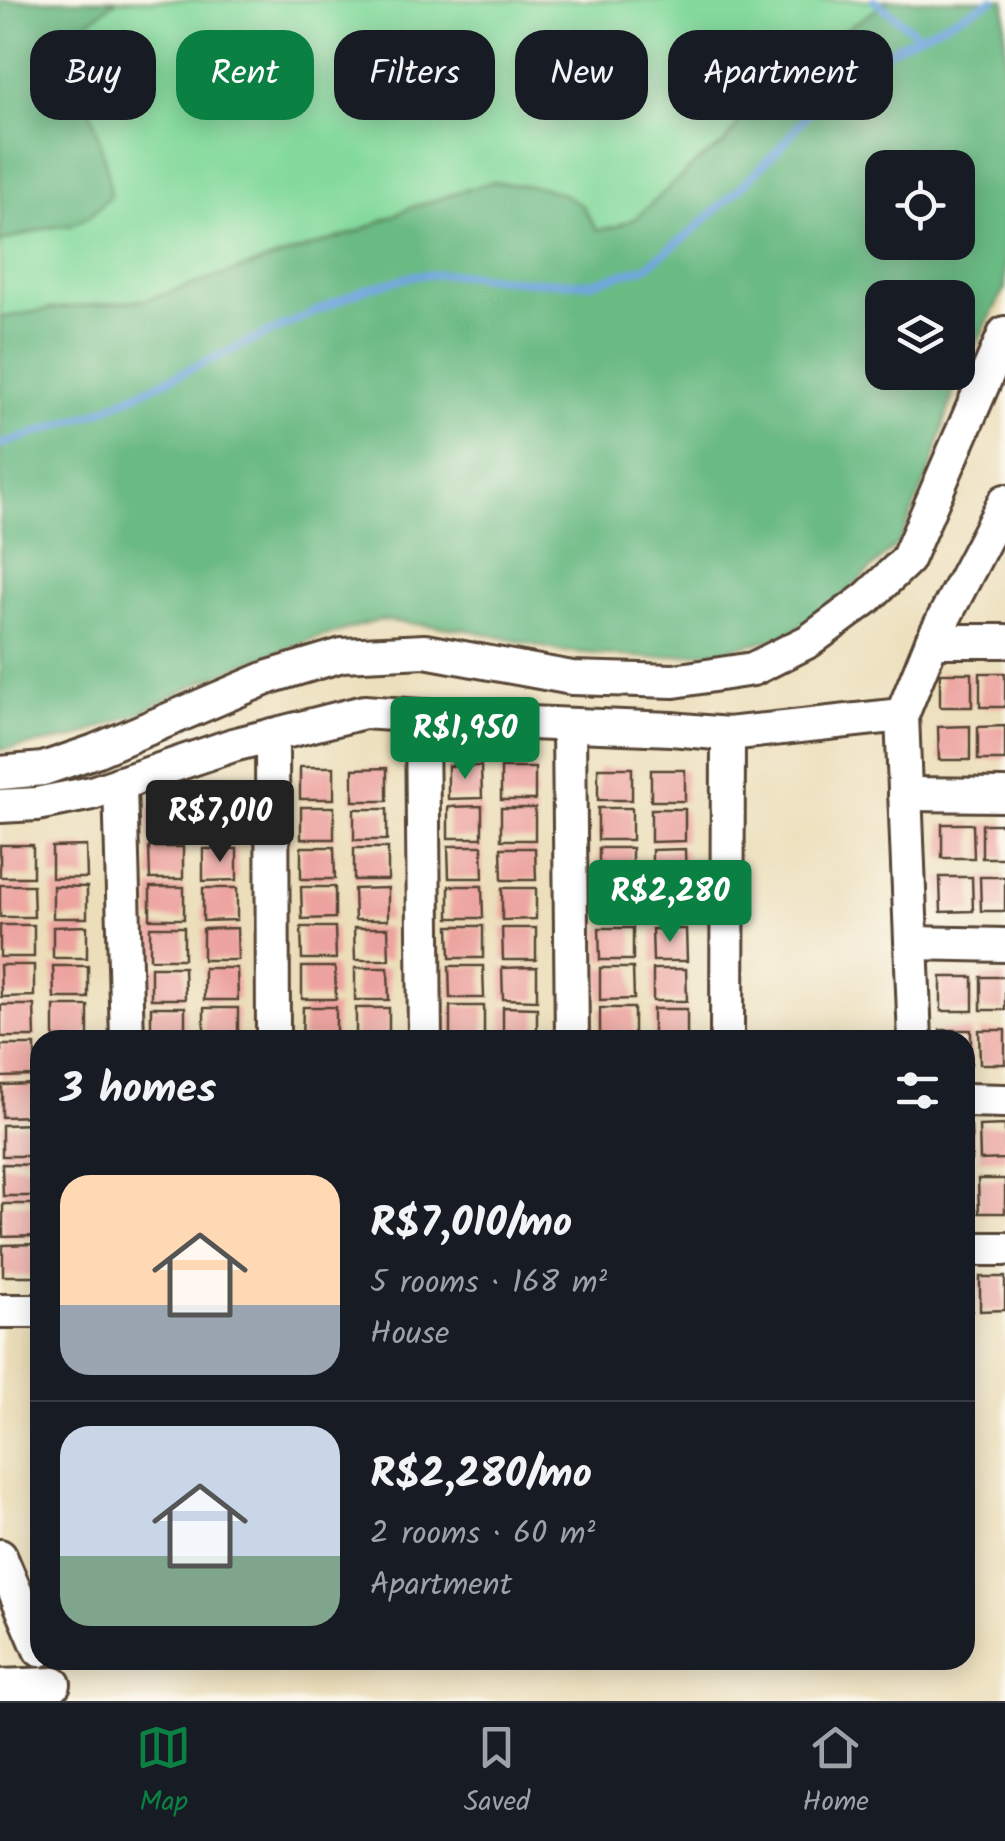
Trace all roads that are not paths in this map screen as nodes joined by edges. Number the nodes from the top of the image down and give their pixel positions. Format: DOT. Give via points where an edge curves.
graph roads {
  1 [pos="1005,333"];
  2 [pos="1005,501"];
  3 [pos="932,640"];
  4 [pos="1005,641"];
  5 [pos="902,715"];
  6 [pos="422,718"];
  7 [pos="569,725"];
  8 [pos="728,734"];
  9 [pos="272,735"];
  10 [pos="0,773"];
  11 [pos="120,783"];
  12 [pos="905,794"];
  13 [pos="1005,794"];
  14 [pos="0,806"];
  15 [pos="912,943"];
  16 [pos="1005,945"];
  17 [pos="126,1030"];
  18 [pos="273,1030"];
  19 [pos="424,1030"];
  20 [pos="572,1030"];
  21 [pos="727,1030"];
  22 [pos="916,1030"];
  23 [pos="975,1100"];
  24 [pos="1005,1101"];
  25 [pos="975,1249"];
  26 [pos="1005,1249"];
  27 [pos="0,1311"];
  28 [pos="30,1311"];
  29 [pos="0,1556"];
  30 [pos="30,1626"];
  31 [pos="53,1682"];
  32 [pos="0,1686"];
  1 -- 10 [label="street" via="907,560 809,641 753,668 674,681 572,678 425,650 342,654 268,677 44,769"];
  2 -- 3 [label="street"];
  3 -- 4 [label="street"];
  3 -- 5 [label="street"];
  5 -- 8 [label="street"];
  5 -- 12 [label="street"];
  6 -- 7 [label="street"];
  6 -- 9 [label="street" via="364,712"];
  6 -- 19 [label="street"];
  7 -- 8 [label="street"];
  7 -- 20 [label="street"];
  8 -- 21 [label="street"];
  9 -- 11 [label="street"];
  9 -- 18 [label="street"];
  11 -- 14 [label="street" via="37,804"];
  11 -- 17 [label="street"];
  12 -- 13 [label="street"];
  12 -- 15 [label="street"];
  15 -- 16 [label="street"];
  15 -- 22 [label="street"];
  23 -- 24 [label="street"];
  25 -- 26 [label="street"];
  27 -- 28 [label="street"];
  29 -- 30 [label="street"];
  31 -- 32 [label="street"];
}
